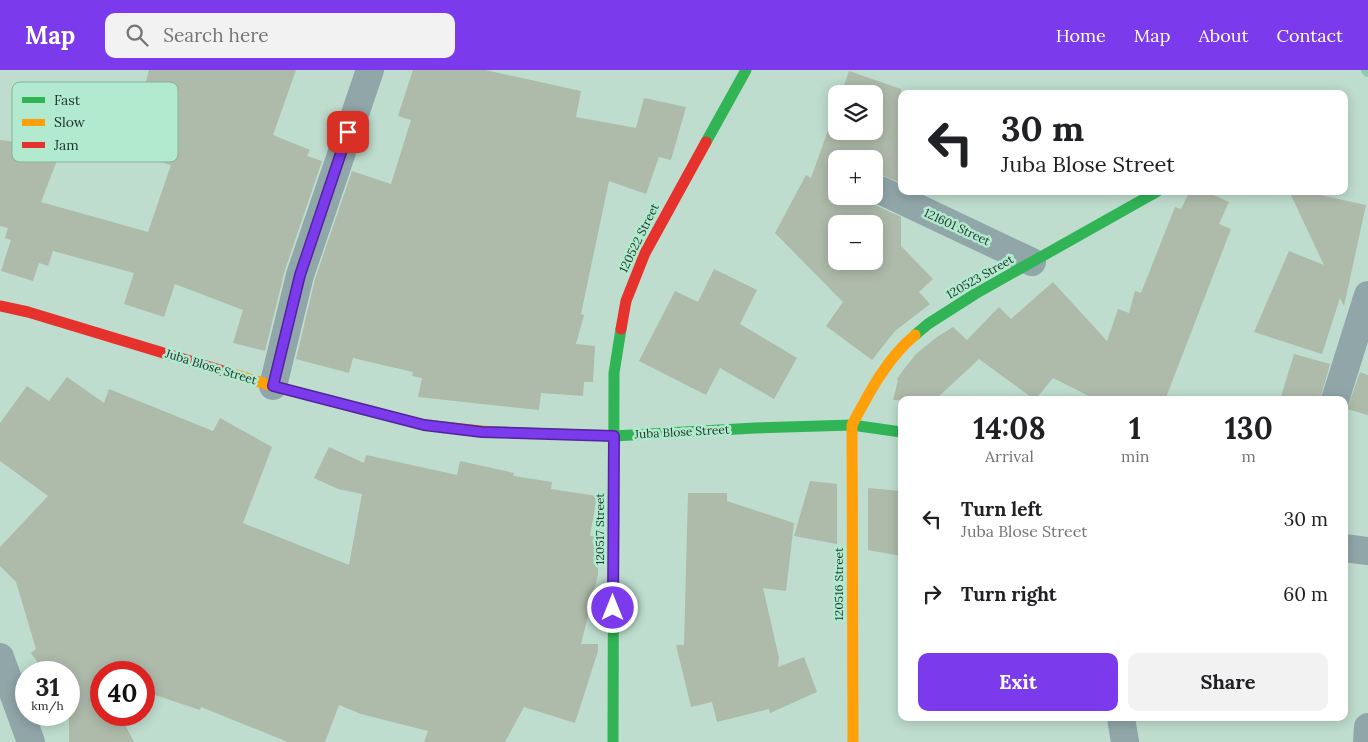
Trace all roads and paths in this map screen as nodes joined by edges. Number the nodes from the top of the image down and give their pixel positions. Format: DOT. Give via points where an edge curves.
graph roads {
  1 [pos="370,70"];
  2 [pos="746,70"];
  3 [pos="883,191"];
  4 [pos="1151,195"];
  5 [pos="1032,262"];
  6 [pos="1368,294"];
  7 [pos="0,306"];
  8 [pos="273,386"];
  9 [pos="1336,396"];
  10 [pos="852,425"];
  11 [pos="898,432"];
  12 [pos="614,436"];
  13 [pos="1348,548"];
  14 [pos="1368,551"];
  15 [pos="0,657"];
  16 [pos="1122,721"];
  17 [pos="1368,727"];
  18 [pos="31,742"];
  19 [pos="613,742"];
  20 [pos="853,742"];
  21 [pos="1125,742"];
  22 [pos="1367,742"];
  1 -- 8 [label="street" via="300,275"];
  2 -- 12 [label="street, 120522 Street" via="645,253 626,300 614,374"];
  3 -- 5 [label="street, 121601 Street"];
  4 -- 5 [label="street, 120523 Street"];
  5 -- 10 [label="street, 120523 Street" via="928,324 905,344 869,393"];
  6 -- 9 [label="street"];
  7 -- 8 [label="street, Juba Blose Street"];
  8 -- 12 [label="street, Juba Blose Street" via="424,425 482,432"];
  10 -- 11 [label="street, Juba Blose Street"];
  10 -- 12 [label="street, Juba Blose Street"];
  10 -- 20 [label="street, 120516 Street"];
  12 -- 19 [label="street, 120517 Street"];
  13 -- 14 [label="street"];
  15 -- 18 [label="street"];
  16 -- 21 [label="street"];
  17 -- 22 [label="street"];
}
